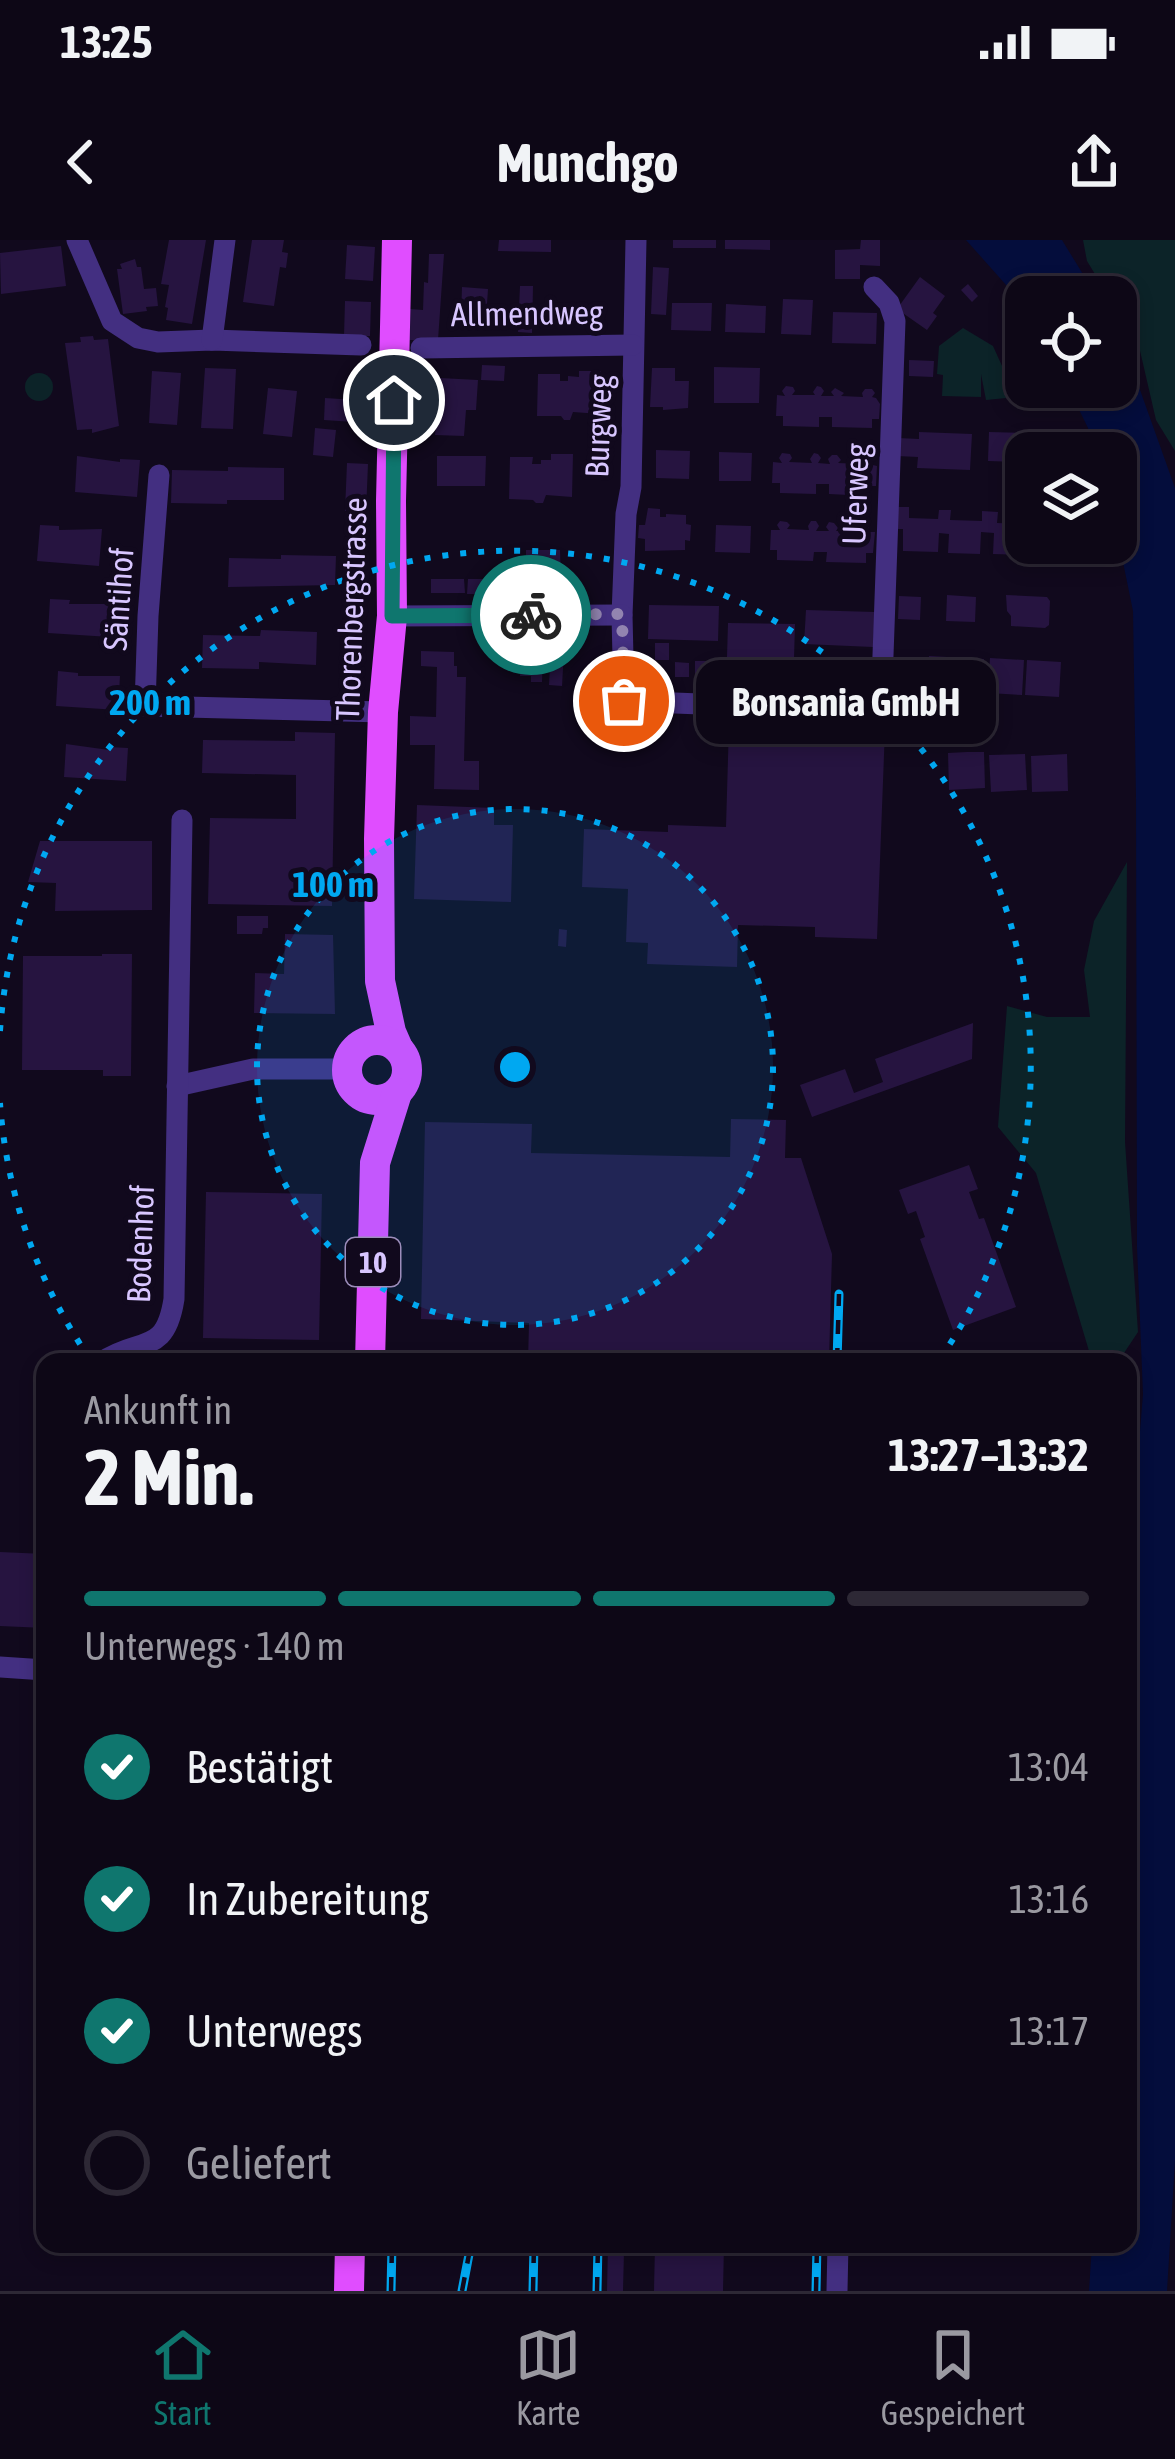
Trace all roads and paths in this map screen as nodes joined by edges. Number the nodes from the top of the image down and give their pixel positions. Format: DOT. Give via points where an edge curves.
graph roads {
  1 [pos="77,240"];
  2 [pos="225,240"];
  3 [pos="398,240"];
  4 [pos="636,240"];
  5 [pos="874,287"];
  6 [pos="212,340"];
  7 [pos="361,345"];
  8 [pos="633,345"];
  9 [pos="421,348"];
  10 [pos="159,475"];
  11 [pos="622,614"];
  12 [pos="392,616"];
  13 [pos="881,711"];
  14 [pos="383,712"];
  15 [pos="908,712"];
  16 [pos="182,820"];
  17 [pos="380,981"];
  18 [pos="398,1048"];
  19 [pos="355,1069"];
  20 [pos="177,1086"];
  21 [pos="398,1093"];
  22 [pos="376,1163"];
  23 [pos="116,1353"];
  24 [pos="370,1353"];
  25 [pos="0,1667"];
  26 [pos="36,1669"];
  27 [pos="350,2253"];
  28 [pos="838,2253"];
  29 [pos="349,2291"];
  30 [pos="837,2291"];
  1 -- 6 [label="street" via="123,330 158,342"];
  2 -- 6 [label="street"];
  3 -- 12 [label="main road, Thorenbergstrasse / 10"];
  4 -- 8 [label="street, Burgweg"];
  5 -- 13 [label="street, Uferweg" via="895,321"];
  6 -- 7 [label="street"];
  8 -- 9 [label="street, Allmendweg"];
  8 -- 11 [label="street, Burgweg"];
  10 -- 14 [label="street, Säntihof" via="145,706"];
  11 -- 12 [label="street"];
  11 -- 13 [label="street, Burgweg" via="624,701"];
  12 -- 14 [label="main road, Thorenbergstrasse / 10"];
  13 -- 15 [label="street"];
  14 -- 17 [label="main road, Thorenbergstrasse / 10"];
  16 -- 20 [label="street, Bodenhof"];
  17 -- 18 [label="main road, Thorenbergstrasse / 10"];
  17 -- 19 [label="main road, Thorenbergstrasse / 10"];
  18 -- 19 [label="main road" via="376,1040"];
  18 -- 21 [label="main road, 10" via="407,1067"];
  19 -- 20 [label="street" via="253,1069"];
  19 -- 21 [label="main road" via="376,1100"];
  19 -- 22 [label="main road, 10"];
  20 -- 23 [label="street, Bodenhof" via="170,1323 146,1345"];
  21 -- 22 [label="main road, 10"];
  22 -- 24 [label="main road, 10"];
  25 -- 26 [label="street"];
  27 -- 29 [label="main road"];
  28 -- 30 [label="street"];
}
